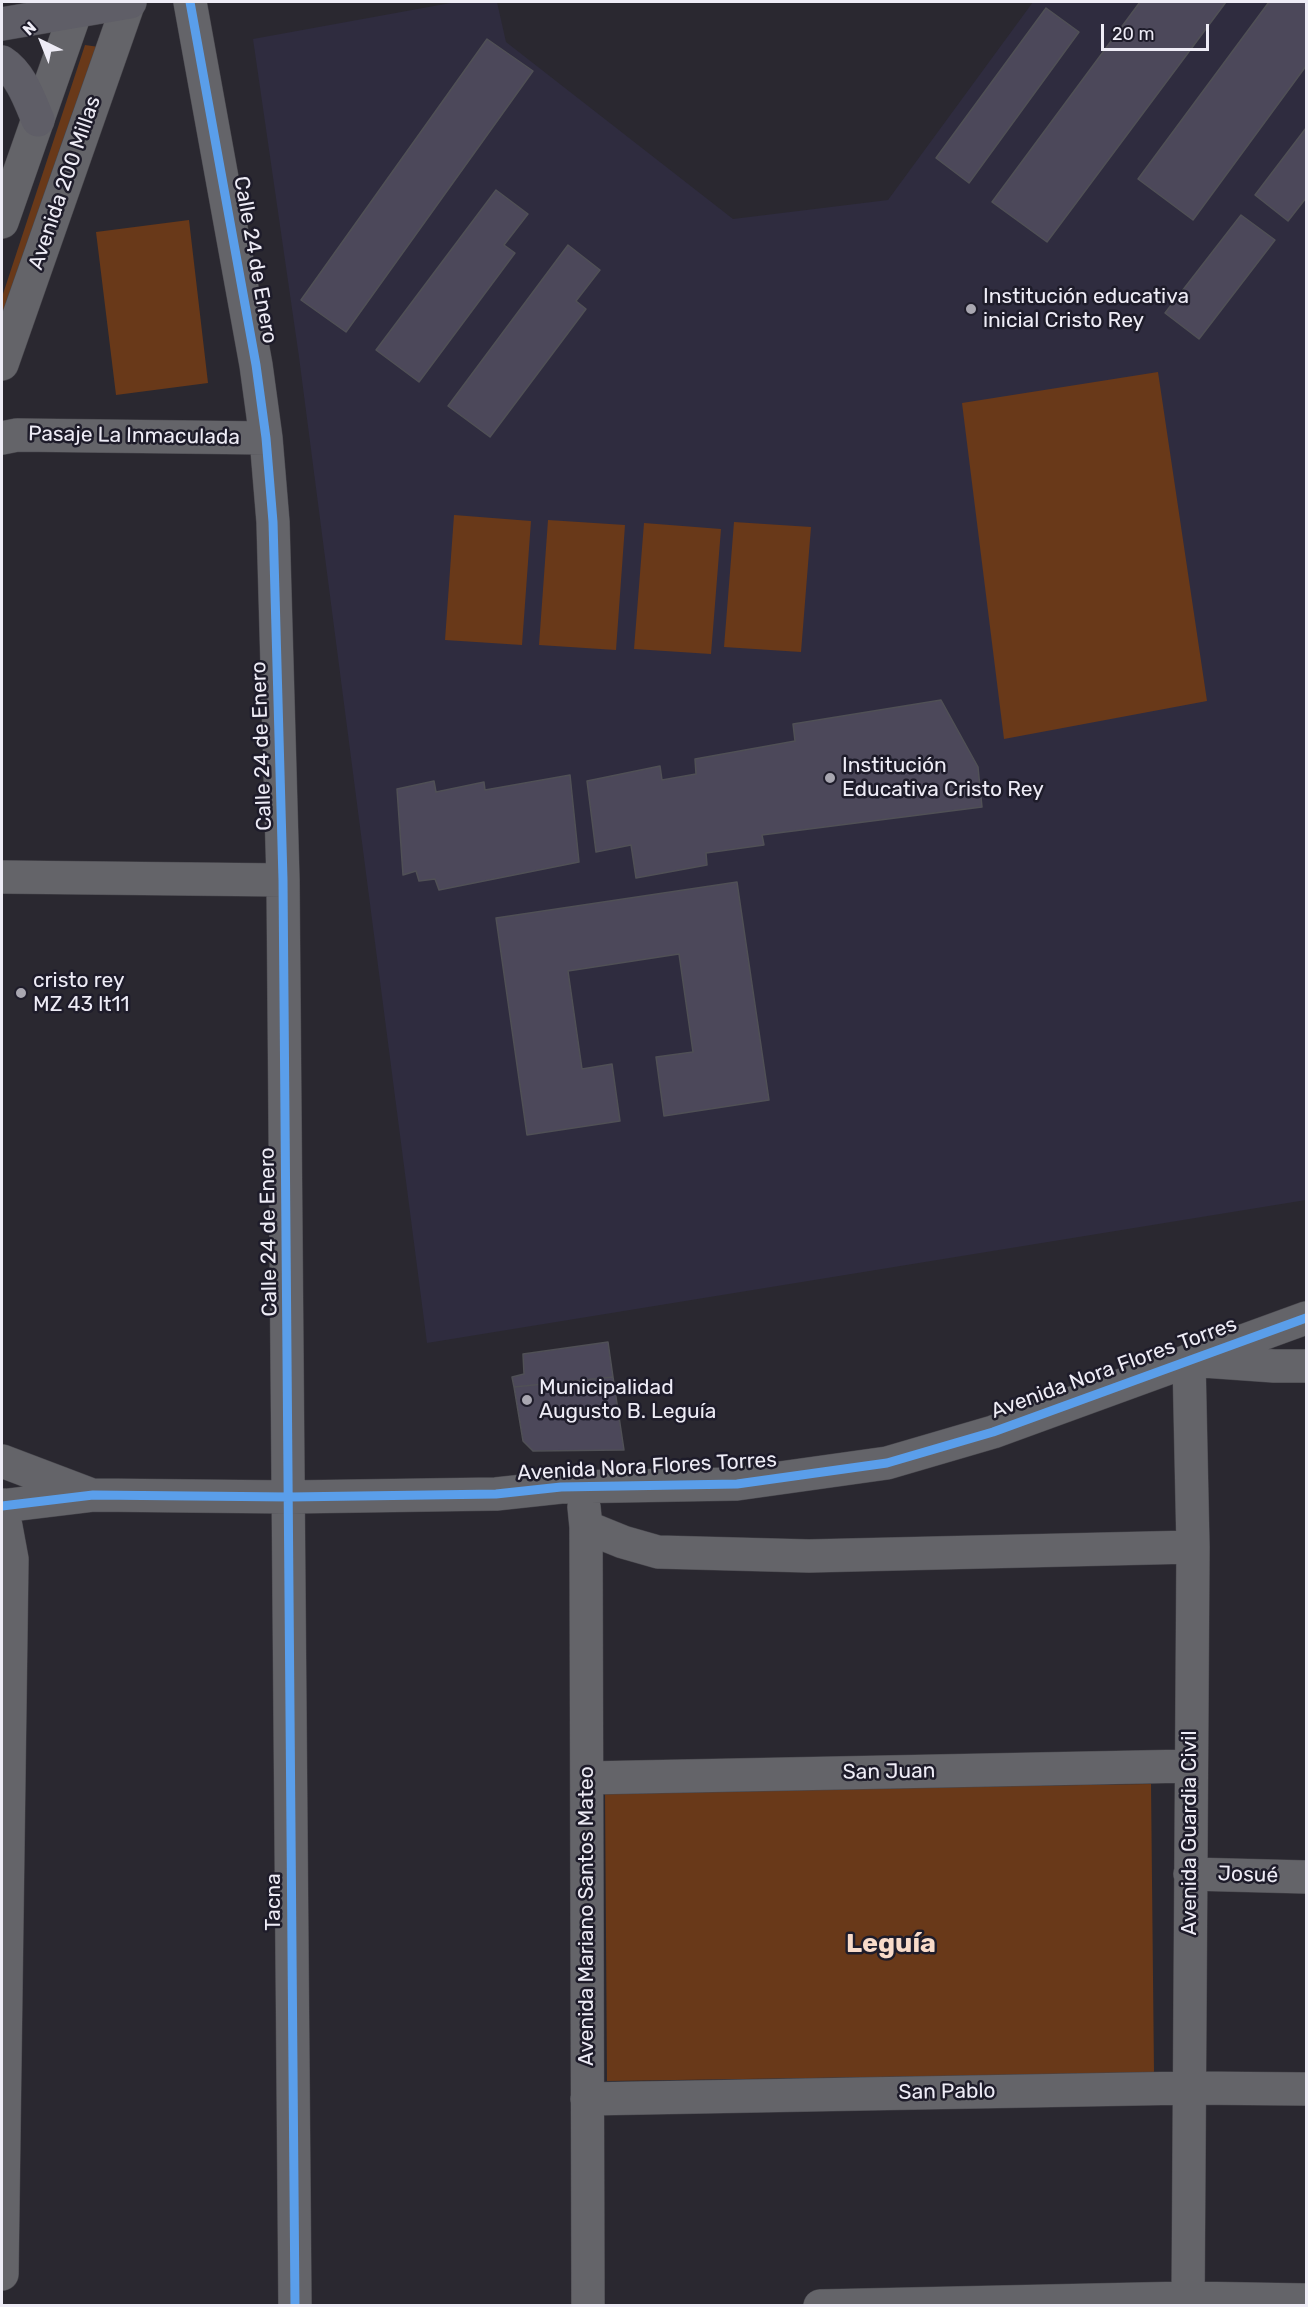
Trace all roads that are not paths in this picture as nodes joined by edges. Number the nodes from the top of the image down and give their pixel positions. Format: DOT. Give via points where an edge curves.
graph roads {
  1 [pos="129,2"];
  2 [pos="190,2"];
  3 [pos="78,6"];
  4 [pos="2,24"];
  5 [pos="2,62"];
  6 [pos="38,120"];
  7 [pos="2,222"];
  8 [pos="2,364"];
  9 [pos="2,438"];
  10 [pos="266,438"];
  11 [pos="2,878"];
  12 [pos="283,880"];
  13 [pos="1306,1317"];
  14 [pos="1189,1360"];
  15 [pos="1306,1366"];
  16 [pos="2,1461"];
  17 [pos="582,1487"];
  18 [pos="93,1495"];
  19 [pos="290,1497"];
  20 [pos="2,1506"];
  21 [pos="586,1527"];
  22 [pos="1193,1547"];
  23 [pos="1191,1766"];
  24 [pos="587,1778"];
  25 [pos="1190,1874"];
  26 [pos="1306,1877"];
  27 [pos="1189,2088"];
  28 [pos="1306,2089"];
  29 [pos="587,2099"];
  30 [pos="2,2274"];
  31 [pos="1306,2300"];
  32 [pos="1188,2302"];
  33 [pos="295,2306"];
  34 [pos="588,2306"];
  35 [pos="820,2306"];
  1 -- 3 [label="main road"];
  1 -- 8 [label="street, Avenida 200 Millas"];
  2 -- 10 [label="street, Calle 24 de Enero"];
  3 -- 4 [label="main road"];
  3 -- 6 [label="street"];
  5 -- 6 [label="main road" via="26,91"];
  6 -- 7 [label="street"];
  9 -- 10 [label="street, Pasaje La Inmaculada"];
  10 -- 12 [label="street, Calle 24 de Enero" via="273,522"];
  11 -- 12 [label="street"];
  12 -- 19 [label="street, Calle 24 de Enero"];
  13 -- 14 [label="street, Avenida Nora Flores Torres"];
  14 -- 15 [label="street"];
  14 -- 17 [label="street, Avenida Nora Flores Torres" via="993,1432 887,1463 737,1484"];
  14 -- 22 [label="street, Avenida Guardia Civil"];
  16 -- 18 [label="street, Avenida Nora Flores Torres"];
  17 -- 19 [label="street, Avenida Nora Flores Torres" via="496,1494"];
  17 -- 21 [label="street, Avenida Nora Flores Torres"];
  18 -- 19 [label="street, Avenida Nora Flores Torres"];
  18 -- 20 [label="street, Avenida Nora Flores Torres"];
  19 -- 33 [label="street, Tacna"];
  20 -- 30 [label="street" via="12,1559"];
  21 -- 22 [label="street" via="658,1552 809,1556"];
  21 -- 24 [label="street, Avenida Mariano Santos Mateo"];
  22 -- 23 [label="street, Avenida Guardia Civil"];
  23 -- 24 [label="street, San Juan"];
  23 -- 25 [label="street, Avenida Guardia Civil"];
  24 -- 29 [label="street, Avenida Mariano Santos Mateo"];
  25 -- 26 [label="street, Josué"];
  25 -- 27 [label="street, Avenida Guardia Civil"];
  27 -- 28 [label="street, San Pablo"];
  27 -- 29 [label="street, San Pablo"];
  27 -- 32 [label="street, Avenida Guardia Civil"];
  29 -- 34 [label="street, Avenida Mariano Santos Mateo"];
  31 -- 32 [label="street"];
  32 -- 35 [label="street"];
}
